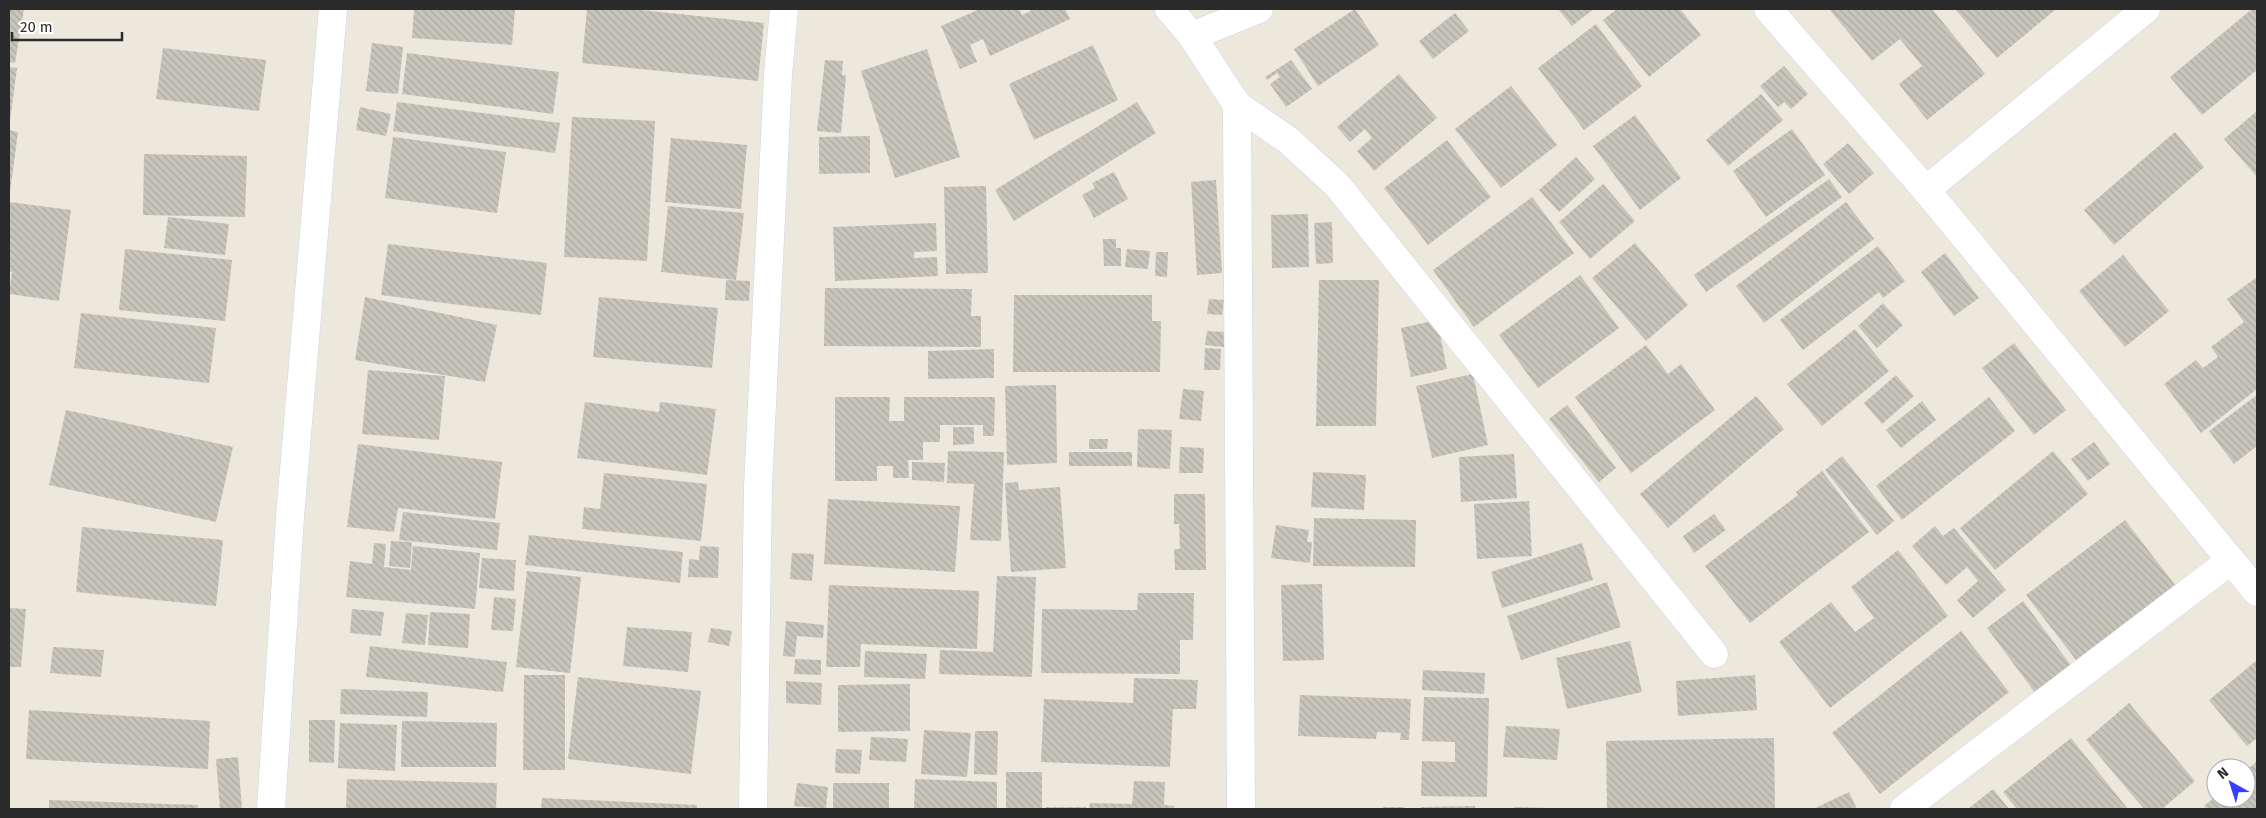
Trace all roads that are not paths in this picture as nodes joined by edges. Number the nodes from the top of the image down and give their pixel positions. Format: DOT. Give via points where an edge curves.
graph roads {
  1 [pos="333,9"];
  2 [pos="784,9"];
  3 [pos="1169,9"];
  4 [pos="1259,9"];
  5 [pos="1768,9"];
  6 [pos="2146,9"];
  7 [pos="1192,36"];
  8 [pos="1237,105"];
  9 [pos="1926,190"];
  10 [pos="2230,561"];
  11 [pos="2257,592"];
  12 [pos="1714,654"];
  13 [pos="270,809"];
  14 [pos="752,809"];
  15 [pos="1241,809"];
  16 [pos="1904,809"];
  1 -- 13 [label="street" via="290,517"];
  2 -- 14 [label="street" via="758,486"];
  3 -- 7 [label="street"];
  4 -- 7 [label="street"];
  5 -- 9 [label="street"];
  6 -- 9 [label="street"];
  7 -- 8 [label="street"];
  8 -- 12 [label="street" via="1288,140 1337,185"];
  8 -- 15 [label="street"];
  9 -- 10 [label="street"];
  10 -- 11 [label="street"];
  10 -- 16 [label="street"];
}
